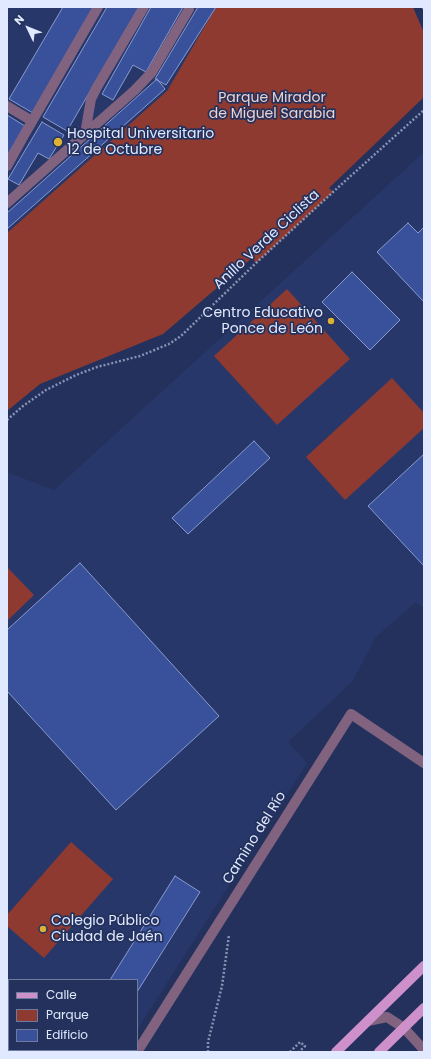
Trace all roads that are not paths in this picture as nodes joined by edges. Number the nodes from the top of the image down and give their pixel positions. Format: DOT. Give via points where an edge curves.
graph roads {
  1 [pos="98,7"];
  2 [pos="144,7"];
  3 [pos="189,7"];
  4 [pos="7,106"];
  5 [pos="32,121"];
  6 [pos="85,134"];
  7 [pos="7,166"];
  8 [pos="7,203"];
  9 [pos="424,763"];
  10 [pos="424,966"];
  11 [pos="424,1008"];
  12 [pos="368,1021"];
  13 [pos="404,1028"];
  14 [pos="138,1050"];
  15 [pos="424,1050"];
  16 [pos="336,1052"];
  17 [pos="379,1052"];
  1 -- 5 [label="street"];
  2 -- 6 [label="street" via="91,99"];
  3 -- 6 [label="street" via="152,72"];
  4 -- 5 [label="street"];
  5 -- 7 [label="street"];
  6 -- 8 [label="street"];
  9 -- 14 [label="street, Camino del Río" via="351,714"];
  10 -- 12 [label="main road"];
  11 -- 13 [label="main road"];
  12 -- 13 [label="street" via="387,1017"];
  12 -- 16 [label="main road"];
  13 -- 15 [label="street"];
  13 -- 17 [label="main road"];
}
